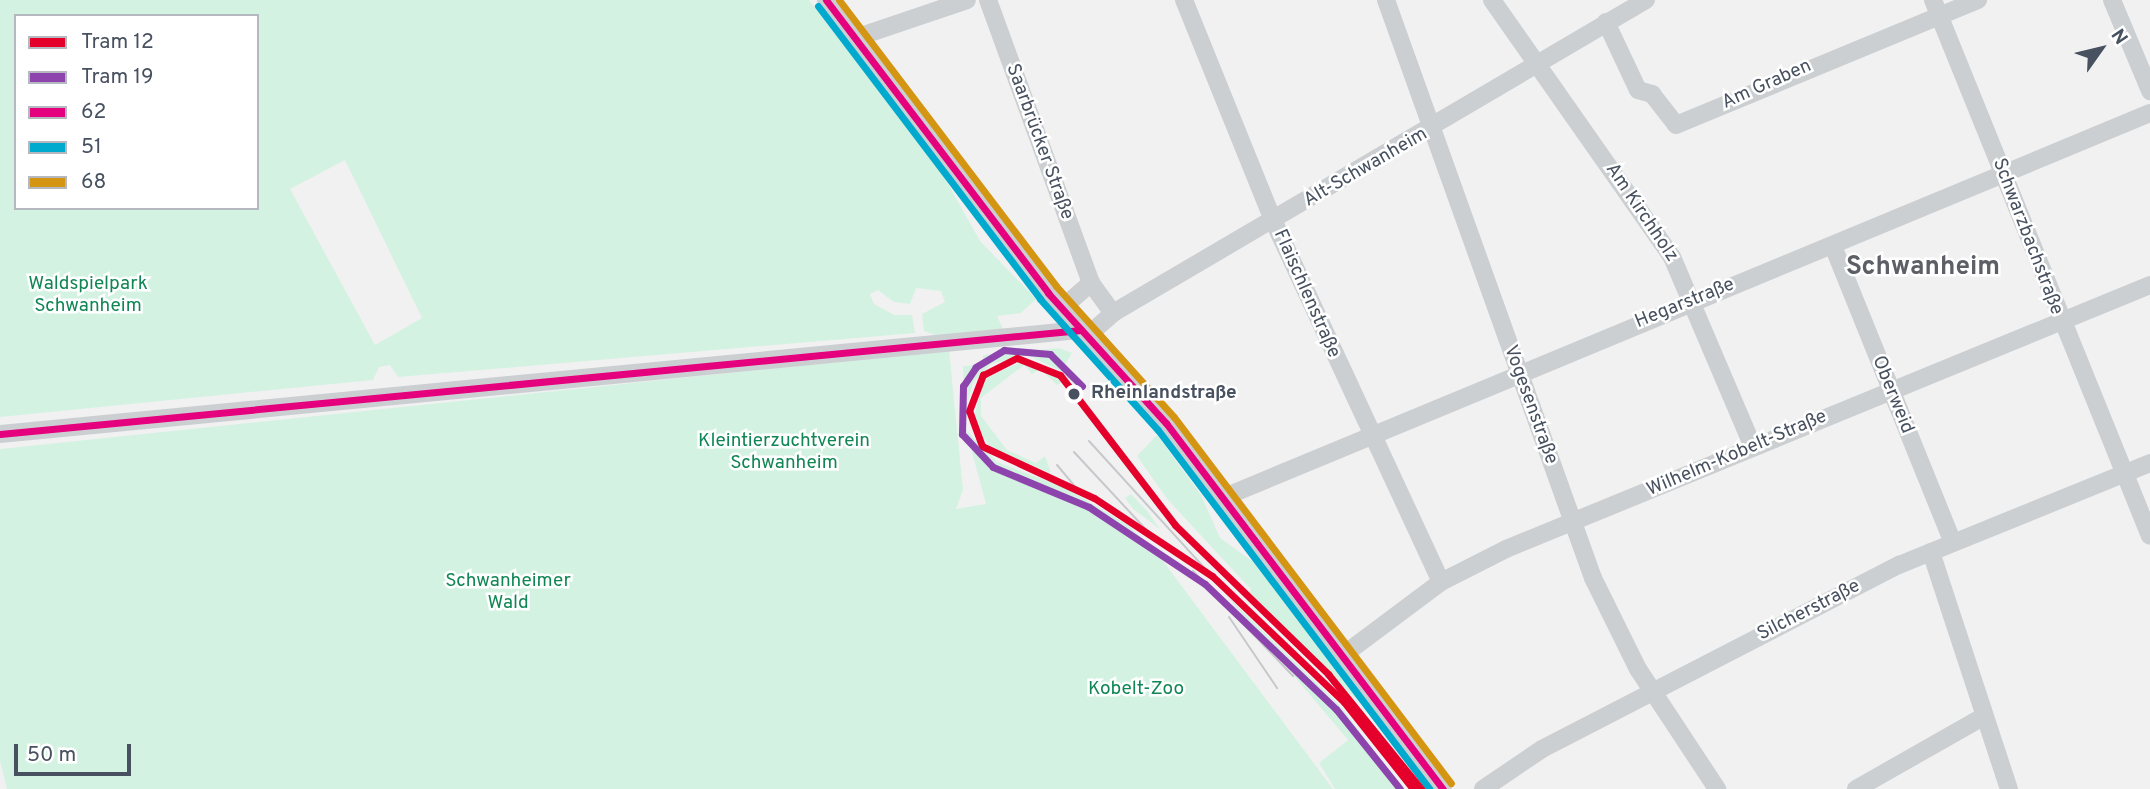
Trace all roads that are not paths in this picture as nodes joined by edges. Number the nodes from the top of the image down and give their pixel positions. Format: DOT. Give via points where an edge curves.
graph roads {
  1 [pos="826,0"];
  2 [pos="967,0"];
  3 [pos="988,0"];
  4 [pos="1184,0"];
  5 [pos="1386,0"];
  6 [pos="1492,0"];
  7 [pos="1646,0"];
  8 [pos="1978,0"];
  9 [pos="2112,0"];
  10 [pos="1936,7"];
  11 [pos="1606,22"];
  12 [pos="855,38"];
  13 [pos="1535,67"];
  14 [pos="2150,90"];
  15 [pos="2150,113"];
  16 [pos="1434,129"];
  17 [pos="2002,174"];
  18 [pos="1273,220"];
  19 [pos="1833,246"];
  20 [pos="1091,283"];
  21 [pos="2150,285"];
  22 [pos="1692,301"];
  23 [pos="1061,309"];
  24 [pos="1113,313"];
  25 [pos="2059,321"];
  26 [pos="1084,333"];
  27 [pos="1518,373"];
  28 [pos="1890,391"];
  29 [pos="1369,433"];
  30 [pos="0,434"];
  31 [pos="1753,447"];
  32 [pos="2150,463"];
  33 [pos="2125,473"];
  34 [pos="1222,498"];
  35 [pos="1572,523"];
  36 [pos="2150,536"];
  37 [pos="1953,543"];
  38 [pos="1931,552"];
  39 [pos="1441,582"];
  40 [pos="1342,656"];
  41 [pos="1651,692"];
  42 [pos="1983,717"];
  43 [pos="1443,789"];
  44 [pos="1483,789"];
  45 [pos="1717,789"];
  46 [pos="1856,789"];
  47 [pos="2008,789"];
  1 -- 12 [label="street"];
  2 -- 12 [label="street"];
  3 -- 20 [label="street, Saarbrücker Straße"];
  4 -- 18 [label="street, Flaischlenstraße"];
  5 -- 16 [label="street, Vogesenstraße"];
  6 -- 13 [label="street, Am Kirchholz"];
  7 -- 11 [label="street, Alt-Schwanheim"];
  8 -- 10 [label="street, Am Graben"];
  9 -- 14 [label="street"];
  10 -- 11 [label="street, Am Graben" via="1676,125 1651,94 1639,90"];
  10 -- 17 [label="street, Schwarzbachstraße"];
  11 -- 13 [label="street, Alt-Schwanheim"];
  12 -- 23 [label="street"];
  13 -- 16 [label="street, Alt-Schwanheim"];
  13 -- 22 [label="street, Am Kirchholz" via="1638,204"];
  15 -- 17 [label="street, Hegarstraße"];
  16 -- 18 [label="street, Alt-Schwanheim"];
  16 -- 27 [label="street, Vogesenstraße"];
  17 -- 19 [label="street, Hegarstraße"];
  17 -- 25 [label="street, Schwarzbachstraße"];
  18 -- 24 [label="street, Alt-Schwanheim"];
  18 -- 29 [label="street, Flaischlenstraße"];
  19 -- 22 [label="street, Hegarstraße"];
  19 -- 28 [label="street, Oberweid"];
  20 -- 23 [label="street"];
  20 -- 24 [label="street, Saarbrücker Straße"];
  21 -- 25 [label="street, Wilhelm-Kobelt-Straße"];
  22 -- 27 [label="street, Hegarstraße"];
  22 -- 31 [label="street, Am Kirchholz"];
  23 -- 26 [label="street"];
  24 -- 26 [label="street, Alt-Schwanheim"];
  25 -- 28 [label="street, Wilhelm-Kobelt-Straße"];
  25 -- 33 [label="street, Schwarzbachstraße"];
  26 -- 30 [label="street"];
  26 -- 34 [label="street"];
  27 -- 29 [label="street, Hegarstraße"];
  27 -- 35 [label="street, Vogesenstraße"];
  28 -- 31 [label="street, Wilhelm-Kobelt-Straße"];
  28 -- 37 [label="street, Oberweid"];
  29 -- 34 [label="street, Hegarstraße"];
  29 -- 39 [label="street, Flaischlenstraße"];
  31 -- 35 [label="street, Wilhelm-Kobelt-Straße"];
  32 -- 33 [label="street, Silcherstraße"];
  33 -- 36 [label="street, Schwarzbachstraße"];
  33 -- 37 [label="street, Silcherstraße"];
  34 -- 40 [label="street"];
  35 -- 39 [label="street, Wilhelm-Kobelt-Straße"];
  35 -- 41 [label="street, Vogesenstraße" via="1608,613"];
  37 -- 38 [label="street, Silcherstraße"];
  38 -- 41 [label="street, Silcherstraße"];
  38 -- 42 [label="street"];
  39 -- 40 [label="street, Wilhelm-Kobelt-Straße"];
  40 -- 43 [label="street"];
  41 -- 44 [label="street, Silcherstraße" via="1542,749"];
  41 -- 45 [label="street, Vogesenstraße"];
  42 -- 46 [label="street"];
  42 -- 47 [label="street"];
}
